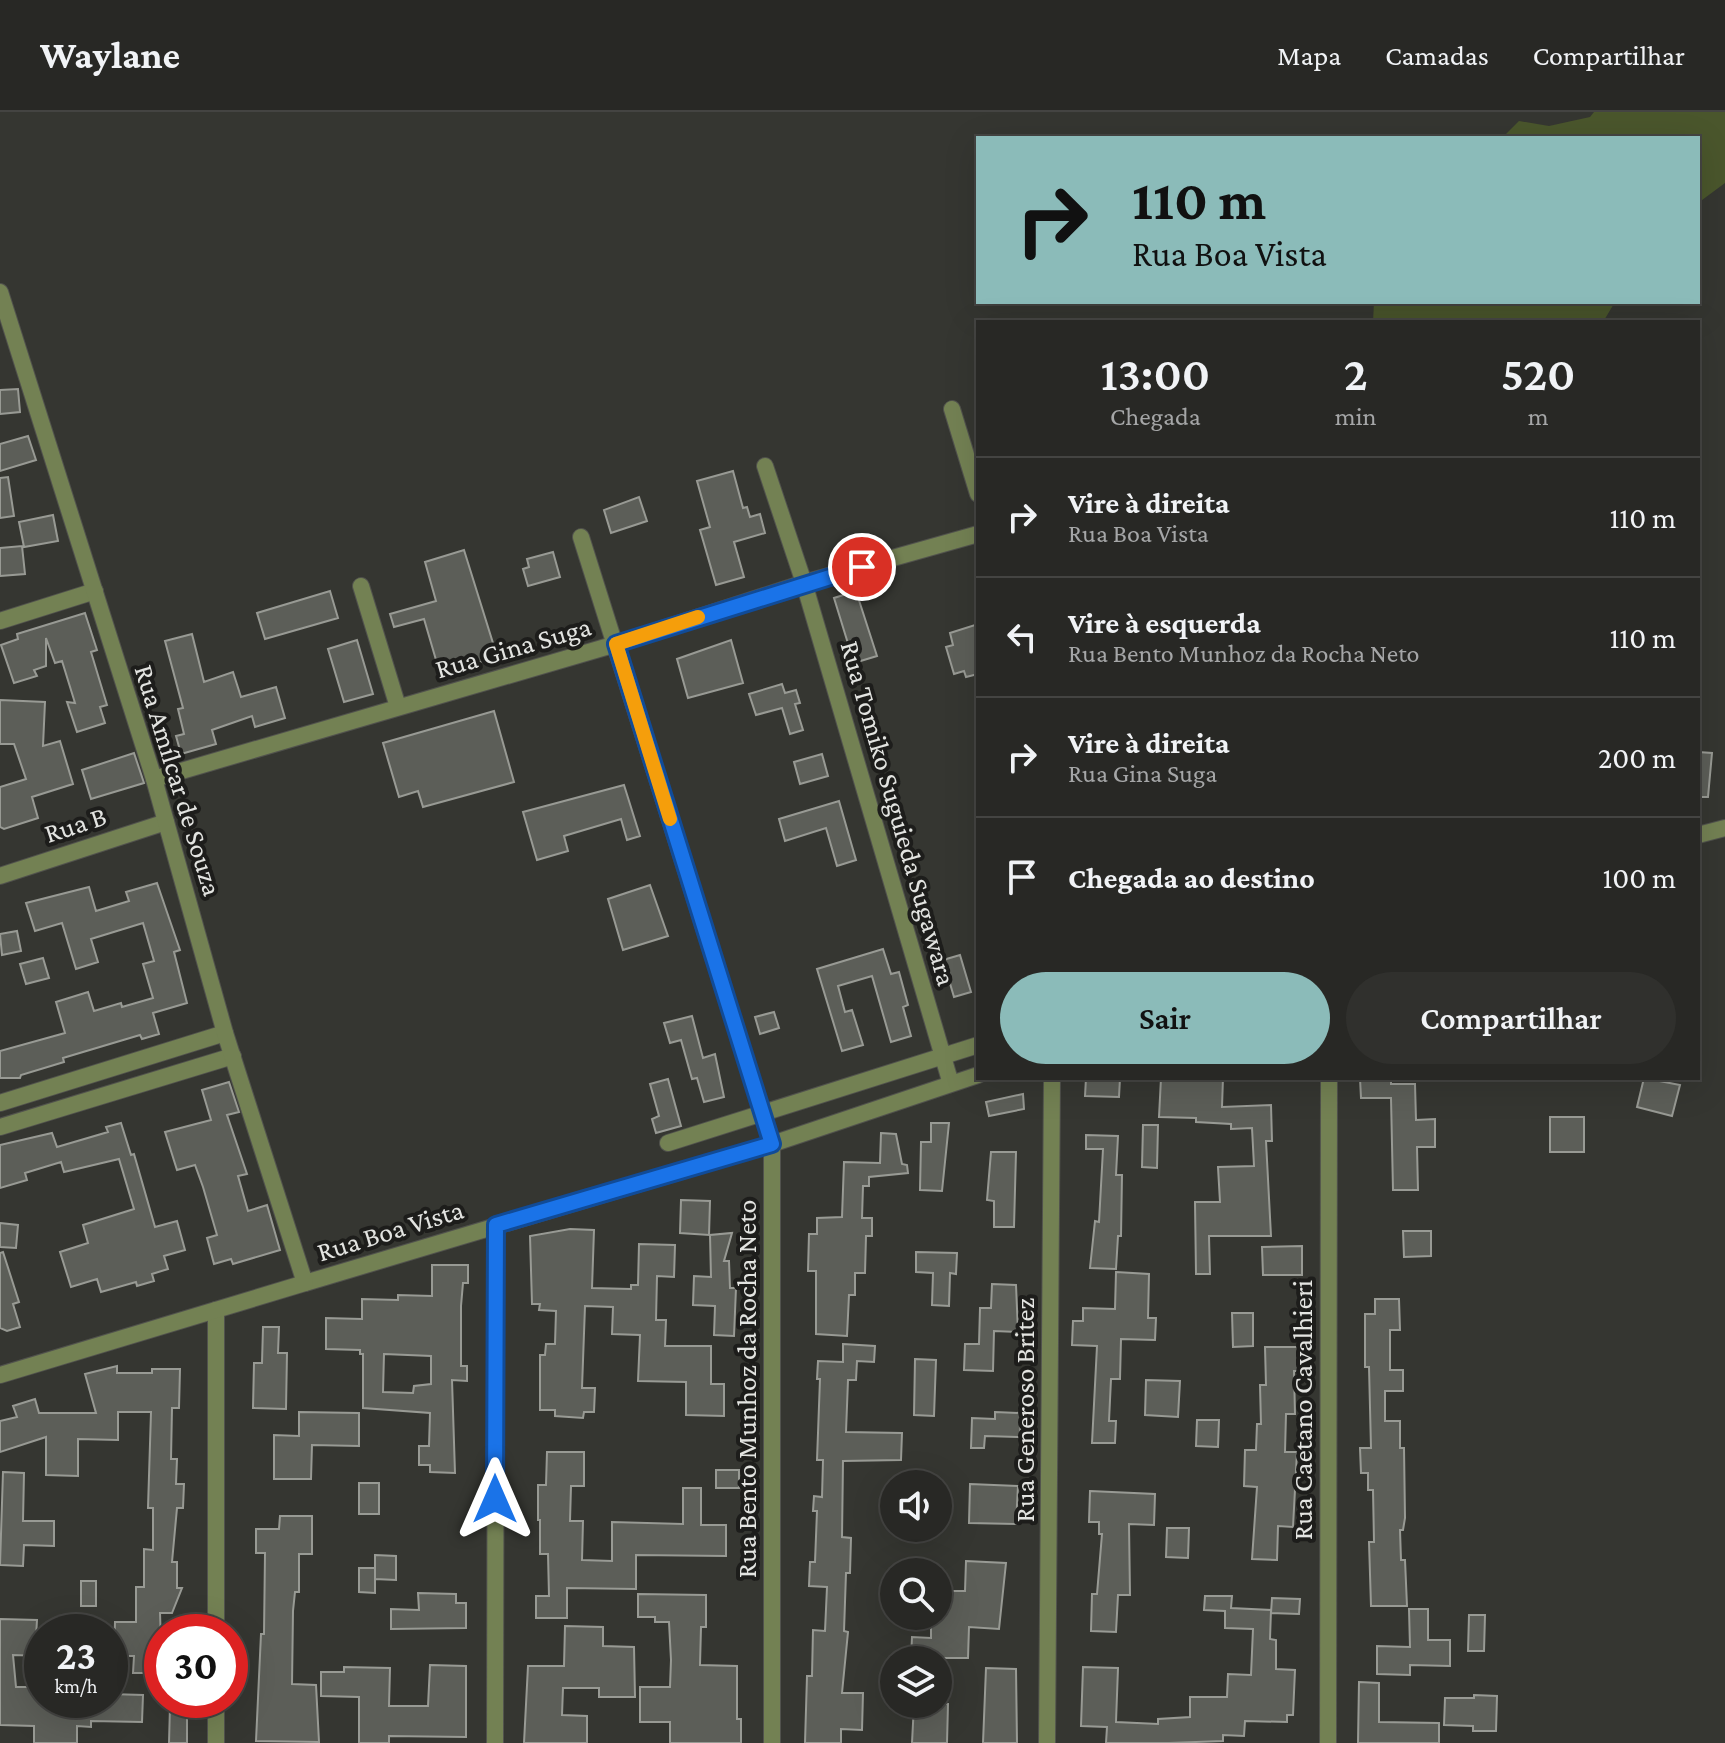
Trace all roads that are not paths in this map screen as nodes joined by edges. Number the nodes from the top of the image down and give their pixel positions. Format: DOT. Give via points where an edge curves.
graph roads {
  1 [pos="0,292"];
  2 [pos="6,331"];
  3 [pos="952,409"];
  4 [pos="765,466"];
  5 [pos="976,487"];
  6 [pos="976,535"];
  7 [pos="581,537"];
  8 [pos="804,583"];
  9 [pos="361,586"];
  10 [pos="95,591"];
  11 [pos="0,621"];
  12 [pos="616,644"];
  13 [pos="398,707"];
  14 [pos="154,779"];
  15 [pos="166,822"];
  16 [pos="1725,828"];
  17 [pos="1700,834"];
  18 [pos="0,876"];
  19 [pos="225,1033"];
  20 [pos="976,1046"];
  21 [pos="943,1055"];
  22 [pos="233,1056"];
  23 [pos="111,1069"];
  24 [pos="976,1076"];
  25 [pos="1052,1080"];
  26 [pos="1329,1080"];
  27 [pos="951,1084"];
  28 [pos="118,1091"];
  29 [pos="0,1103"];
  30 [pos="760,1113"];
  31 [pos="0,1127"];
  32 [pos="668,1143"];
  33 [pos="772,1144"];
  34 [pos="496,1225"];
  35 [pos="305,1283"];
  36 [pos="216,1310"];
  37 [pos="0,1375"];
  38 [pos="216,1614"];
  39 [pos="216,1718"];
  40 [pos="216,1743"];
  41 [pos="495,1743"];
  42 [pos="772,1743"];
  43 [pos="1047,1743"];
  44 [pos="1328,1743"];
  1 -- 2 [label="street, Rua Amílcar de Souza"];
  2 -- 10 [label="street, Rua Amílcar de Souza"];
  3 -- 5 [label="street"];
  4 -- 8 [label="street, Rua Tomiko Suguieda Sugawara"];
  6 -- 8 [label="street, Rua Gina Suga"];
  7 -- 12 [label="street, Rua Bento Munhoz da Rocha Neto"];
  8 -- 12 [label="street, Rua Gina Suga"];
  8 -- 21 [label="street, Rua Tomiko Suguieda Sugawara"];
  9 -- 13 [label="street"];
  10 -- 11 [label="street"];
  10 -- 14 [label="street, Rua Amílcar de Souza"];
  12 -- 13 [label="street, Rua Gina Suga"];
  12 -- 30 [label="street, Rua Bento Munhoz da Rocha Neto"];
  13 -- 14 [label="street, Rua Gina Suga"];
  14 -- 15 [label="street, Rua Amílcar de Souza"];
  15 -- 18 [label="street, Rua B"];
  15 -- 19 [label="street, Rua Amílcar de Souza"];
  16 -- 17 [label="street"];
  19 -- 22 [label="street, Rua Amílcar de Souza"];
  19 -- 23 [label="street"];
  20 -- 21 [label="street"];
  21 -- 27 [label="street, Rua Tomiko Suguieda Sugawara"];
  21 -- 30 [label="street"];
  22 -- 28 [label="street"];
  22 -- 35 [label="street, Rua Amílcar de Souza"];
  23 -- 28 [label="street"];
  23 -- 29 [label="street"];
  24 -- 27 [label="street, Rua Boa Vista"];
  25 -- 43 [label="street, Rua Generoso Britez"];
  26 -- 44 [label="street, Rua Caetano Cavalhieri"];
  27 -- 33 [label="street, Rua Boa Vista"];
  28 -- 31 [label="street"];
  30 -- 32 [label="street"];
  30 -- 33 [label="street, Rua Bento Munhoz da Rocha Neto"];
  33 -- 34 [label="street, Rua Boa Vista"];
  33 -- 42 [label="street, Rua Bento Munhoz da Rocha Neto"];
  34 -- 35 [label="street, Rua Boa Vista"];
  34 -- 41 [label="street"];
  35 -- 36 [label="street, Rua Boa Vista"];
  36 -- 37 [label="street, Rua Boa Vista"];
  36 -- 38 [label="street"];
  39 -- 40 [label="street"];
}
